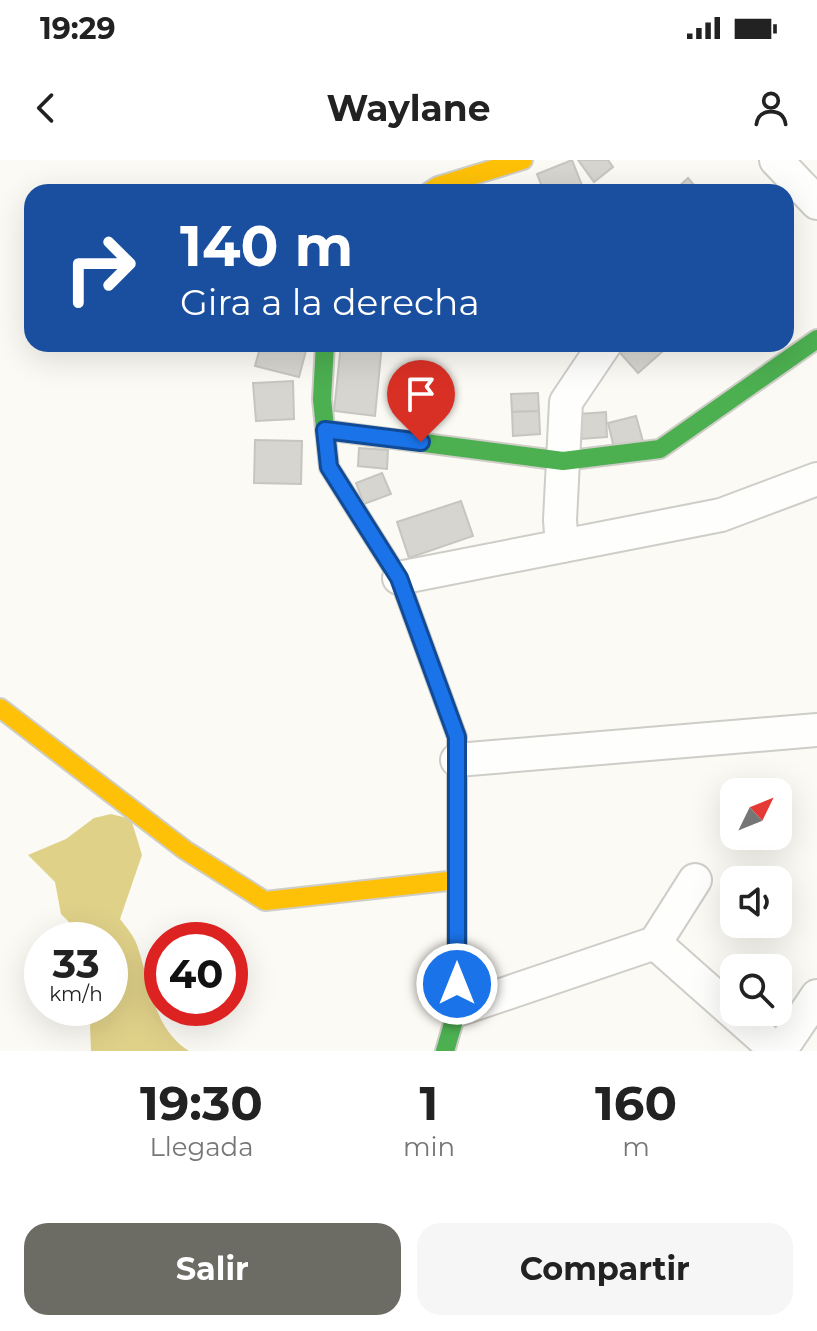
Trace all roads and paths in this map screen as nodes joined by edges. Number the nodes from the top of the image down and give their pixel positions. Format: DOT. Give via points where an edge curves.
graph roads {
  1 [pos="523,160"];
  2 [pos="445,184"];
  3 [pos="794,186"];
  4 [pos="817,203"];
  5 [pos="817,339"];
  6 [pos="325,352"];
  7 [pos="600,352"];
  8 [pos="325,430"];
  9 [pos="563,461"];
  10 [pos="817,479"];
  11 [pos="562,546"];
  12 [pos="399,578"];
  13 [pos="0,708"];
  14 [pos="817,730"];
  15 [pos="457,760"];
  16 [pos="457,880"];
  17 [pos="695,880"];
  18 [pos="655,943"];
  19 [pos="817,996"];
  20 [pos="457,1010"];
  21 [pos="445,1051"];
  22 [pos="779,1051"];
  1 -- 2 [label="street"];
  3 -- 4 [label="street"];
  5 -- 9 [label="street" via="660,449"];
  6 -- 8 [label="street"];
  7 -- 9 [label="street" via="566,402"];
  8 -- 9 [label="street"];
  8 -- 12 [label="street" via="329,467"];
  9 -- 11 [label="street"];
  10 -- 11 [label="street" via="721,515"];
  11 -- 12 [label="street"];
  12 -- 15 [label="street" via="457,737"];
  13 -- 16 [label="street" via="185,850 265,901"];
  14 -- 15 [label="street"];
  15 -- 16 [label="street"];
  16 -- 20 [label="street"];
  17 -- 18 [label="street"];
  18 -- 20 [label="street"];
  18 -- 22 [label="street"];
  19 -- 22 [label="street"];
  20 -- 21 [label="street"];
}
